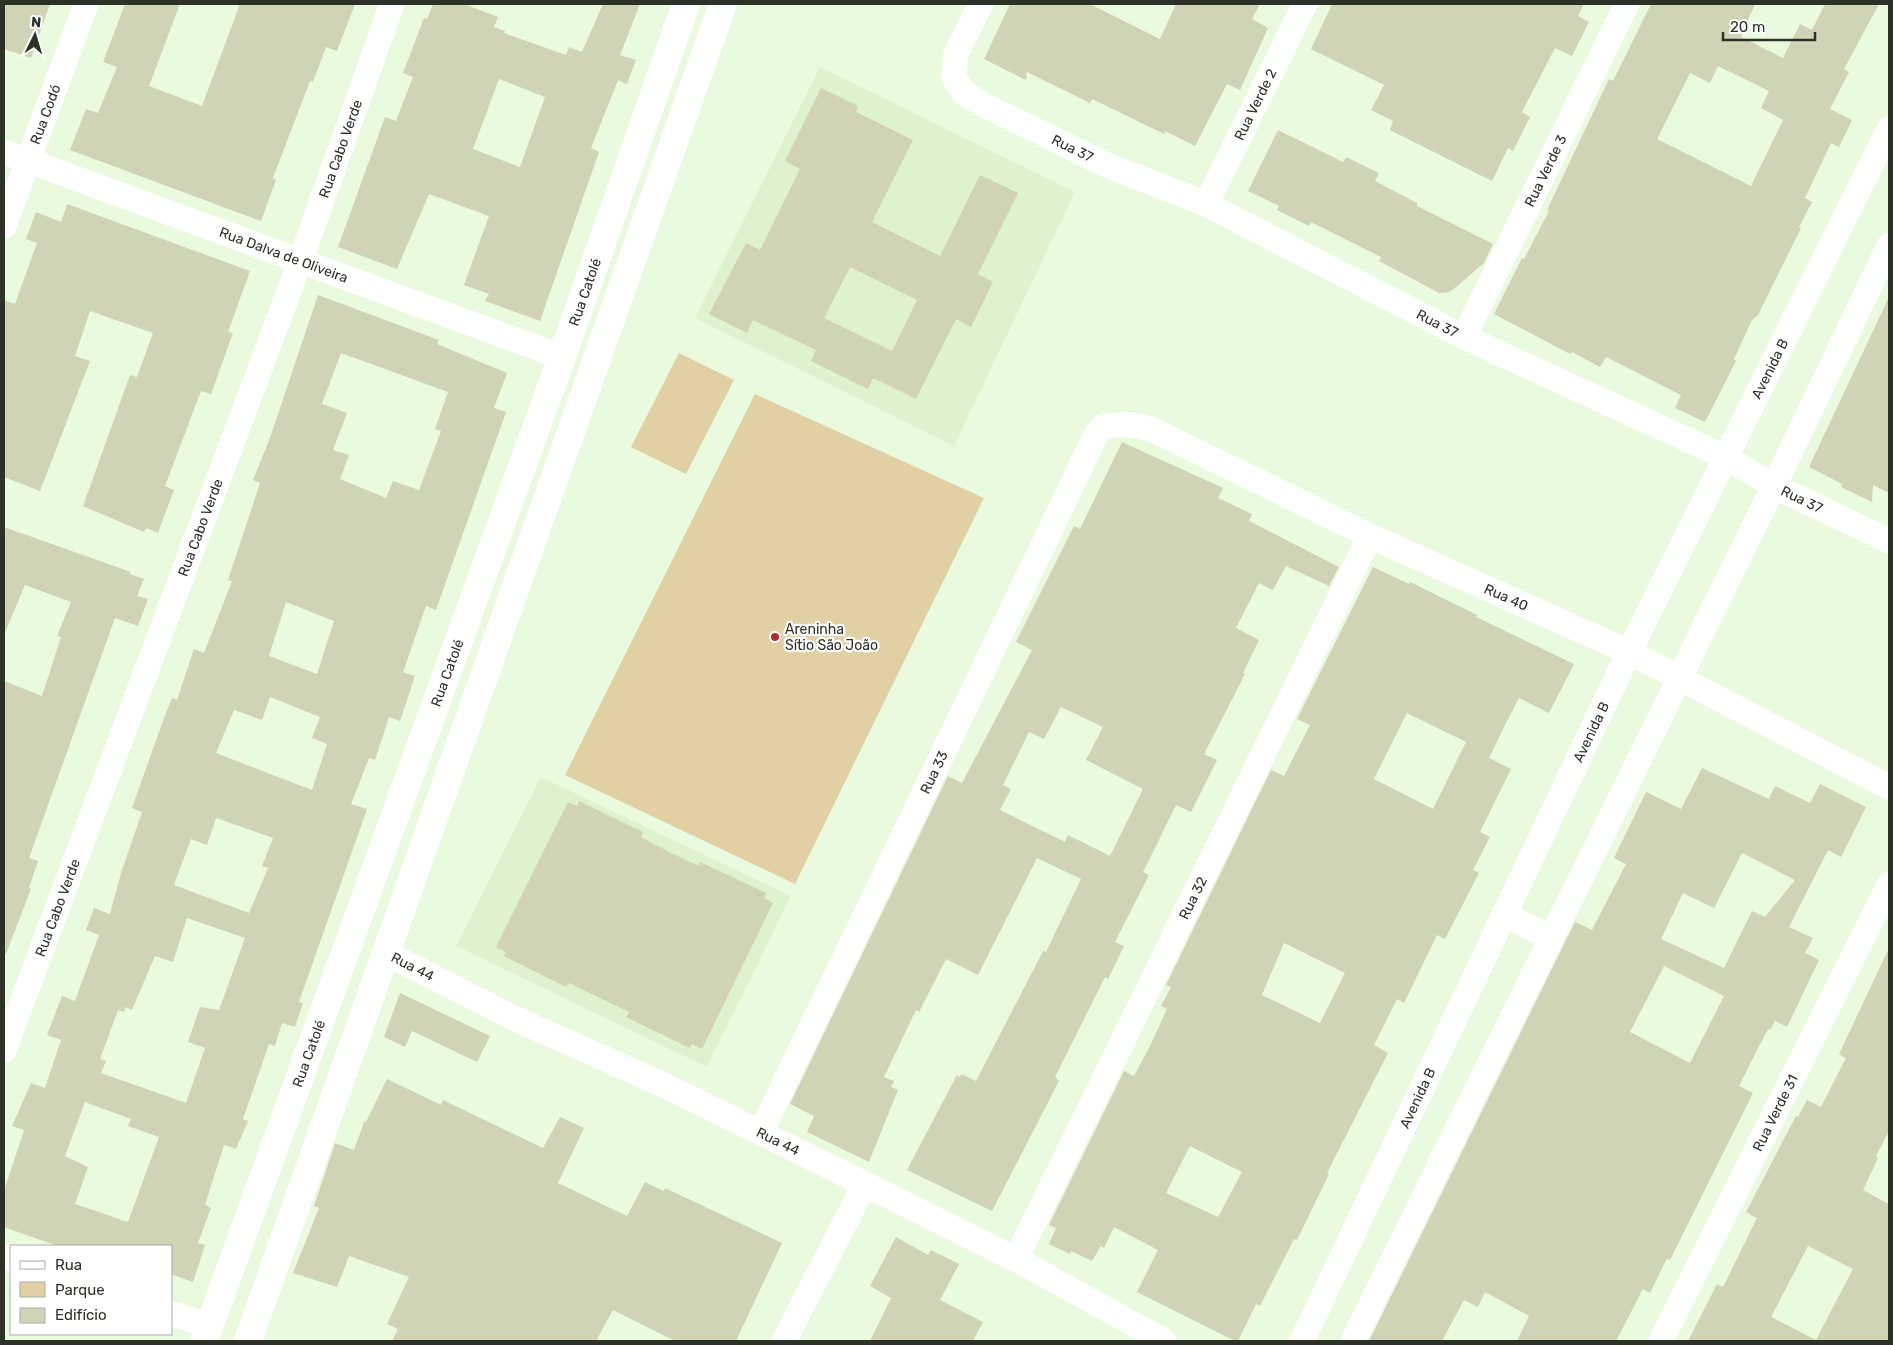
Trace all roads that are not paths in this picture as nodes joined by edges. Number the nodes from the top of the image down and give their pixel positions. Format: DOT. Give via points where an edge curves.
graph roads {
  1 [pos="86,4"];
  2 [pos="392,4"];
  3 [pos="686,4"];
  4 [pos="723,4"];
  5 [pos="981,4"];
  6 [pos="1305,4"];
  7 [pos="1627,4"];
  8 [pos="1889,129"];
  9 [pos="4,152"];
  10 [pos="28,160"];
  11 [pos="1206,204"];
  12 [pos="4,226"];
  13 [pos="1889,246"];
  14 [pos="300,262"];
  15 [pos="1464,337"];
  16 [pos="562,357"];
  17 [pos="1117,424"];
  18 [pos="1725,457"];
  19 [pos="1774,486"];
  20 [pos="1370,536"];
  21 [pos="1889,541"];
  22 [pos="1630,652"];
  23 [pos="1679,677"];
  24 [pos="1889,786"];
  25 [pos="1889,885"];
  26 [pos="1504,914"];
  27 [pos="1552,938"];
  28 [pos="386,953"];
  29 [pos="4,1050"];
  30 [pos="761,1132"];
  31 [pos="866,1184"];
  32 [pos="1016,1259"];
  33 [pos="172,1315"];
  34 [pos="206,1334"];
  35 [pos="248,1341"];
  36 [pos="784,1341"];
  37 [pos="1164,1341"];
  38 [pos="1302,1341"];
  39 [pos="1353,1341"];
  40 [pos="1661,1341"];
  1 -- 10 [label="street, Rua Codó"];
  2 -- 14 [label="street, Rua Cabo Verde"];
  3 -- 16 [label="street, Rua Catolé"];
  4 -- 28 [label="street"];
  5 -- 11 [label="street, Rua 37" via="956,53 954,78 964,92 1109,166"];
  6 -- 11 [label="street, Rua Verde 2"];
  7 -- 15 [label="street, Rua Verde 3"];
  8 -- 18 [label="street, Avenida B"];
  9 -- 10 [label="street, Rua Dalva de Oliveira"];
  10 -- 12 [label="street, Rua Codó"];
  10 -- 14 [label="street, Rua Dalva de Oliveira"];
  11 -- 15 [label="street, Rua 37"];
  13 -- 19 [label="street"];
  14 -- 16 [label="street, Rua Dalva de Oliveira"];
  14 -- 29 [label="street, Rua Cabo Verde"];
  15 -- 18 [label="street, Rua 37"];
  16 -- 34 [label="street, Rua Catolé"];
  17 -- 20 [label="street, Rua 40" via="1135,424 1151,429"];
  17 -- 30 [label="street, Rua 33" via="1102,427 1095,437"];
  18 -- 19 [label="street, Rua 37"];
  18 -- 22 [label="street, Avenida B"];
  19 -- 21 [label="street, Rua 37"];
  19 -- 23 [label="street"];
  20 -- 22 [label="street, Rua 40"];
  20 -- 32 [label="street, Rua 32"];
  22 -- 23 [label="street, Rua 40"];
  22 -- 26 [label="street, Avenida B"];
  23 -- 24 [label="street, Rua 40"];
  23 -- 27 [label="street"];
  25 -- 40 [label="street, Rua Verde 31"];
  26 -- 27 [label="street"];
  26 -- 38 [label="street, Avenida B"];
  27 -- 39 [label="street"];
  28 -- 30 [label="street, Rua 44" via="518,1020"];
  28 -- 35 [label="street"];
  30 -- 31 [label="street, Rua 44"];
  31 -- 32 [label="street, Rua 44"];
  31 -- 36 [label="street"];
  32 -- 37 [label="street, Rua 44"];
  33 -- 34 [label="street"];
}
